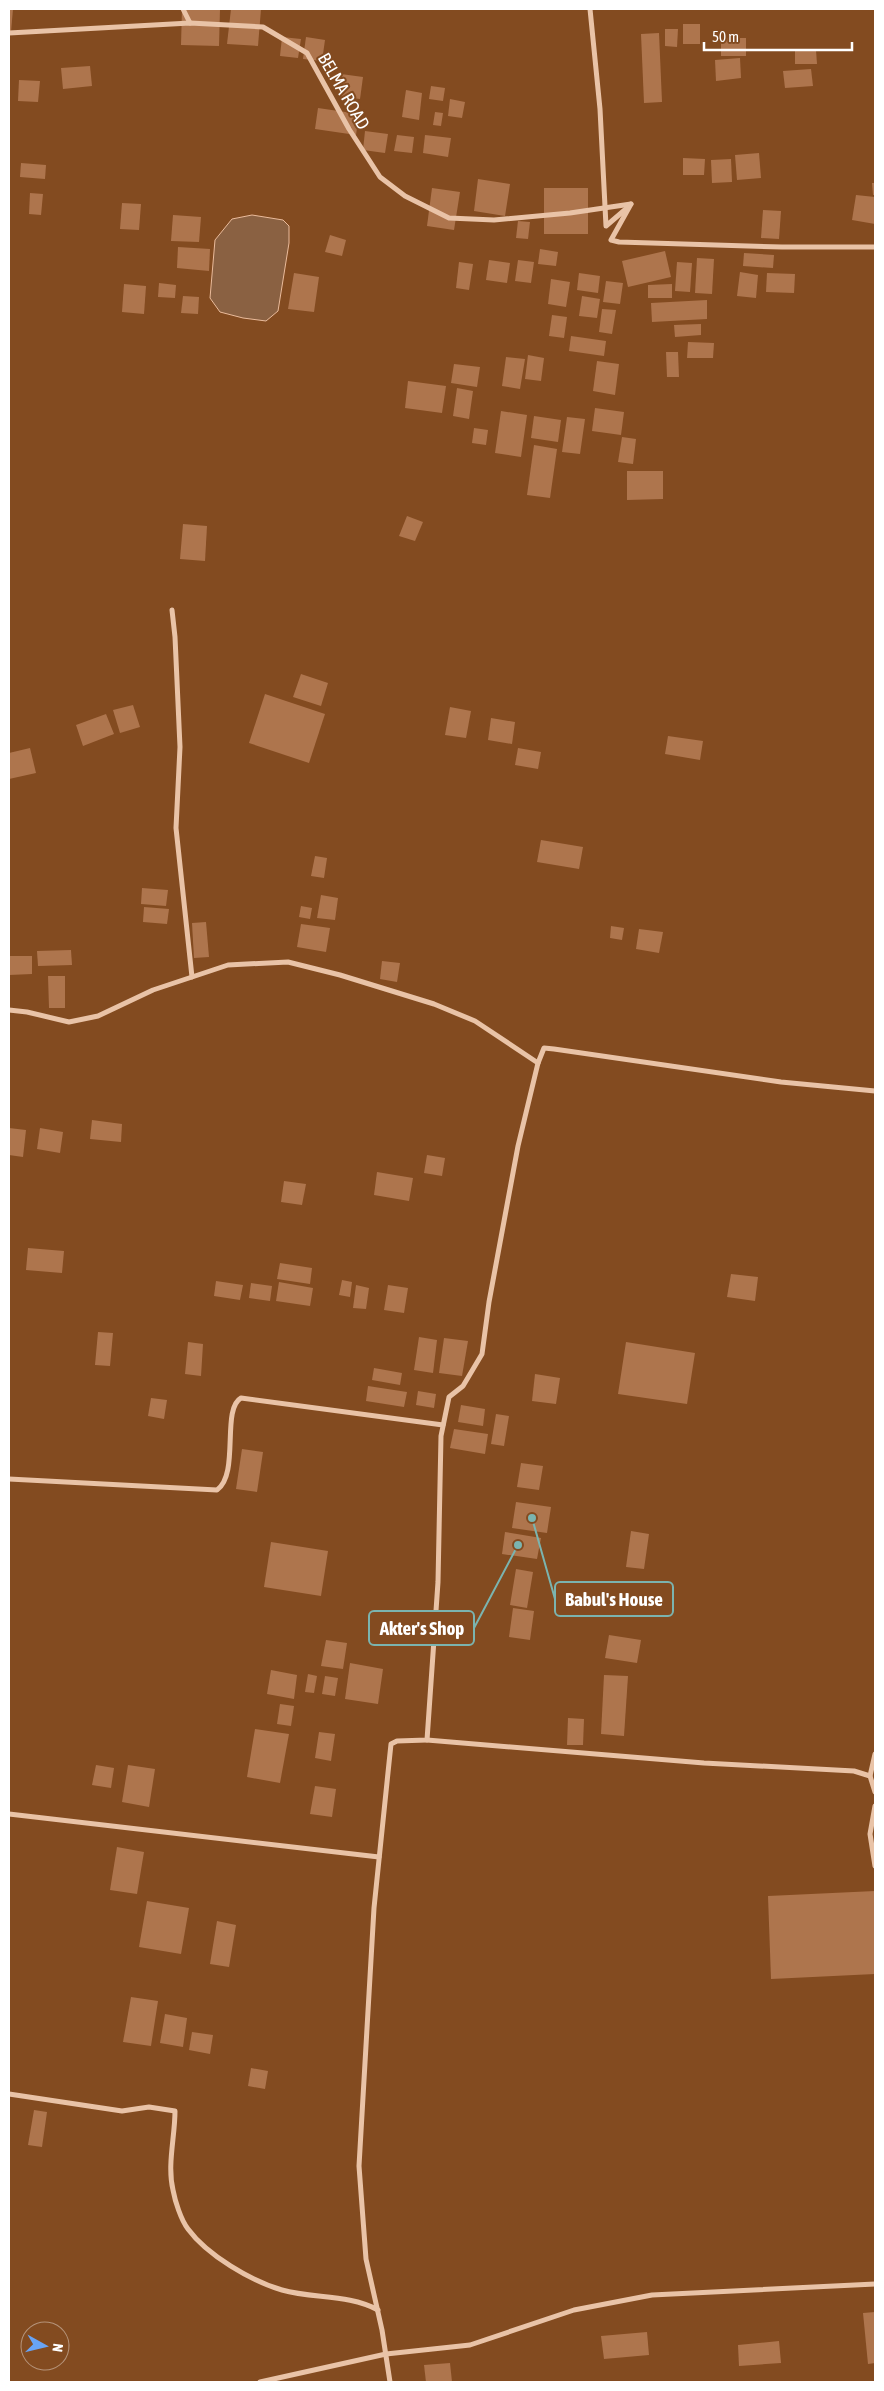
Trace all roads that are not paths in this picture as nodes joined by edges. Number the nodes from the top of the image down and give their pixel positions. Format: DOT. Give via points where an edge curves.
graph roads {
  1 [pos="183,9"];
  2 [pos="590,9"];
  3 [pos="190,23"];
  4 [pos="9,33"];
  5 [pos="631,204"];
  6 [pos="875,247"];
  7 [pos="172,610"];
  8 [pos="192,977"];
  9 [pos="9,1010"];
  10 [pos="538,1063"];
  11 [pos="875,1091"];
  12 [pos="443,1425"];
  13 [pos="9,1479"];
  14 [pos="427,1740"];
  15 [pos="875,1754"];
  16 [pos="870,1776"];
  17 [pos="875,1792"];
  18 [pos="875,1806"];
  19 [pos="9,1814"];
  20 [pos="379,1857"];
  21 [pos="875,1866"];
  22 [pos="9,2094"];
  23 [pos="875,2284"];
  24 [pos="378,2310"];
  25 [pos="386,2354"];
  26 [pos="260,2382"];
  27 [pos="390,2382"];
  1 -- 3 [label="street"];
  2 -- 5 [label="street" via="600,109 606,226"];
  3 -- 4 [label="street, BELMA ROAD"];
  3 -- 5 [label="street, BELMA ROAD" via="263,27 307,53 380,178 405,196 449,218 494,220"];
  5 -- 6 [label="street" via="611,240"];
  7 -- 8 [label="street" via="180,747 176,828"];
  8 -- 9 [label="street" via="153,990 98,1016 69,1022"];
  8 -- 10 [label="street" via="228,965 288,962 434,1004 475,1022"];
  10 -- 11 [label="street" via="544,1048 781,1082"];
  10 -- 12 [label="street" via="518,1146 482,1354 463,1386 449,1398"];
  12 -- 13 [label="street" via="241,1398 237,1401 231,1423 227,1474 224,1485 217,1490"];
  12 -- 14 [label="street" via="438,1582"];
  14 -- 16 [label="street" via="704,1763 837,1769"];
  14 -- 20 [label="street" via="396,1741 392,1744"];
  15 -- 16 [label="street"];
  16 -- 17 [label="street"];
  18 -- 21 [label="street" via="870,1834"];
  19 -- 20 [label="street"];
  20 -- 24 [label="street" via="359,2166 366,2259"];
  22 -- 24 [label="street" via="122,2111 148,2107 175,2111 172,2190 187,2228 223,2263 282,2290 362,2302"];
  23 -- 25 [label="street" via="652,2294 574,2310 470,2346"];
  24 -- 25 [label="street"];
  25 -- 26 [label="street"];
  25 -- 27 [label="street"];
}
